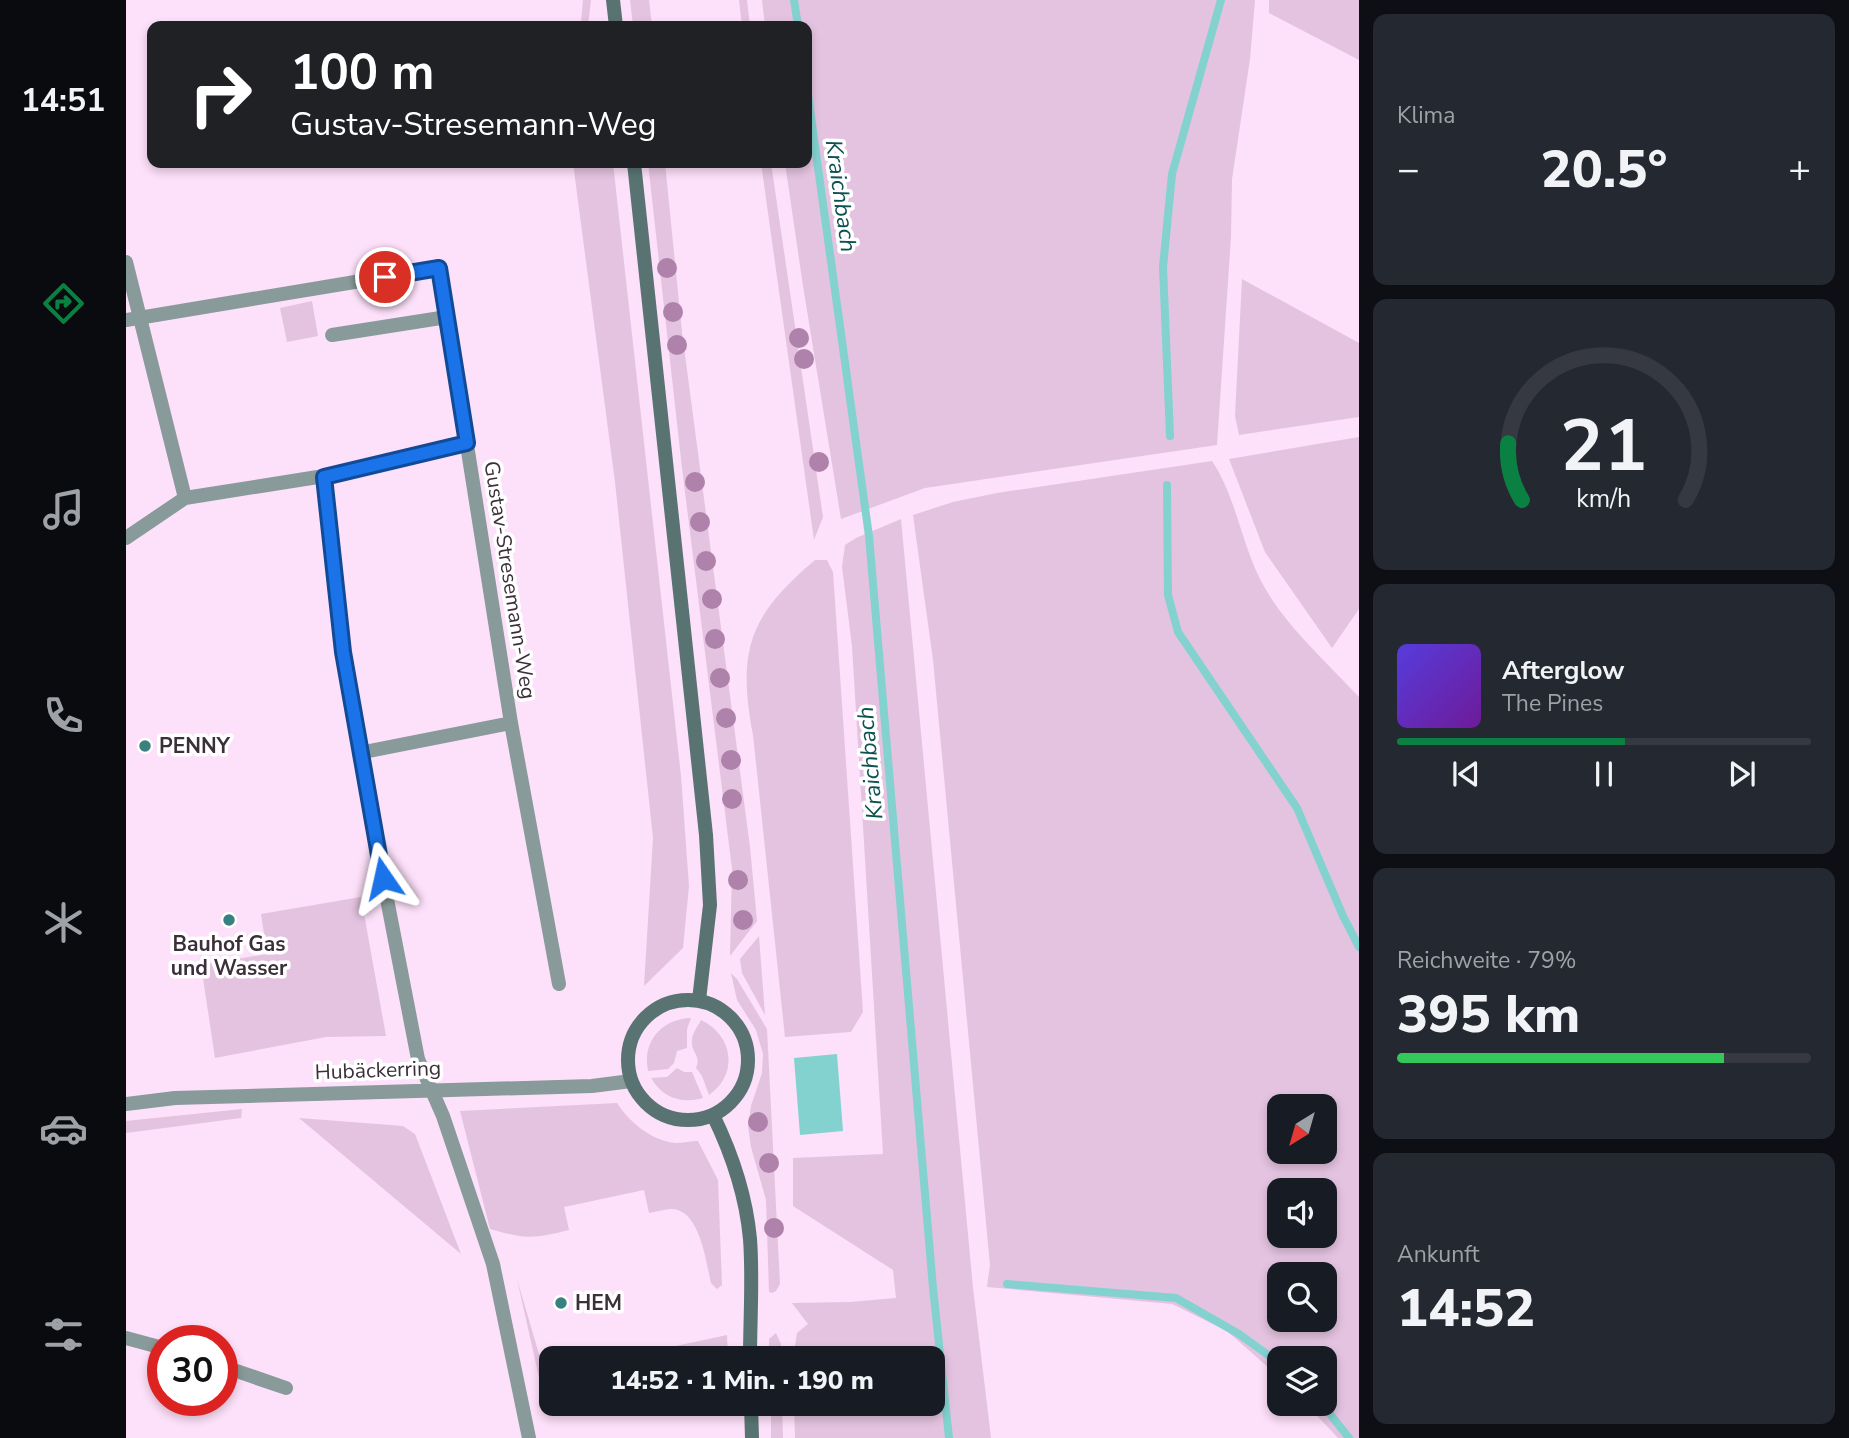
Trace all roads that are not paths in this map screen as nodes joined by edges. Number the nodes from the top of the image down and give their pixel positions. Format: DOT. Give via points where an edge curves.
graph roads {
  1 [pos="613,0"];
  2 [pos="615,21"];
  3 [pos="635,168"];
  4 [pos="126,262"];
  5 [pos="447,317"];
  6 [pos="133,319"];
  7 [pos="332,335"];
  8 [pos="467,443"];
  9 [pos="324,477"];
  10 [pos="185,498"];
  11 [pos="126,538"];
  12 [pos="511,723"];
  13 [pos="359,753"];
  14 [pos="559,984"];
  15 [pos="699,1000"];
  16 [pos="631,1081"];
  17 [pos="430,1089"];
  18 [pos="126,1104"];
  19 [pos="713,1115"];
  20 [pos="126,1338"];
  21 [pos="147,1344"];
  22 [pos="750,1346"];
  23 [pos="238,1372"];
  24 [pos="286,1388"];
  25 [pos="751,1416"];
  26 [pos="529,1438"];
  27 [pos="752,1438"];
  1 -- 2 [label="main road"];
  3 -- 15 [label="main road" via="706,835 710,905"];
  4 -- 6 [label="street"];
  5 -- 6 [label="street, Gustav-Stresemann-Weg" via="439,268"];
  5 -- 7 [label="street"];
  5 -- 8 [label="street, Gustav-Stresemann-Weg"];
  6 -- 10 [label="street"];
  8 -- 9 [label="street, Gustav-Stresemann-Weg"];
  8 -- 12 [label="street, Gustav-Stresemann-Weg"];
  9 -- 10 [label="street, Gustav-Stresemann-Weg"];
  9 -- 13 [label="street"];
  10 -- 11 [label="street"];
  12 -- 13 [label="street, Gustav-Stresemann-Weg"];
  12 -- 14 [label="street, Gustav-Stresemann-Weg"];
  13 -- 17 [label="street" via="418,1059"];
  15 -- 16 [label="main road" via="670,1002 642,1019 628,1048"];
  15 -- 19 [label="main road" via="714,1005 737,1025 748,1053 740,1089"];
  16 -- 17 [label="street, Hubäckerring"];
  16 -- 19 [label="main road" via="644,1102 665,1116 689,1120"];
  17 -- 18 [label="street, Hubäckerring" via="175,1098"];
  17 -- 26 [label="street" via="493,1264"];
  19 -- 22 [label="main road" via="730,1150 748,1228"];
  20 -- 21 [label="street"];
  23 -- 24 [label="street"];
  25 -- 27 [label="main road"];
}
